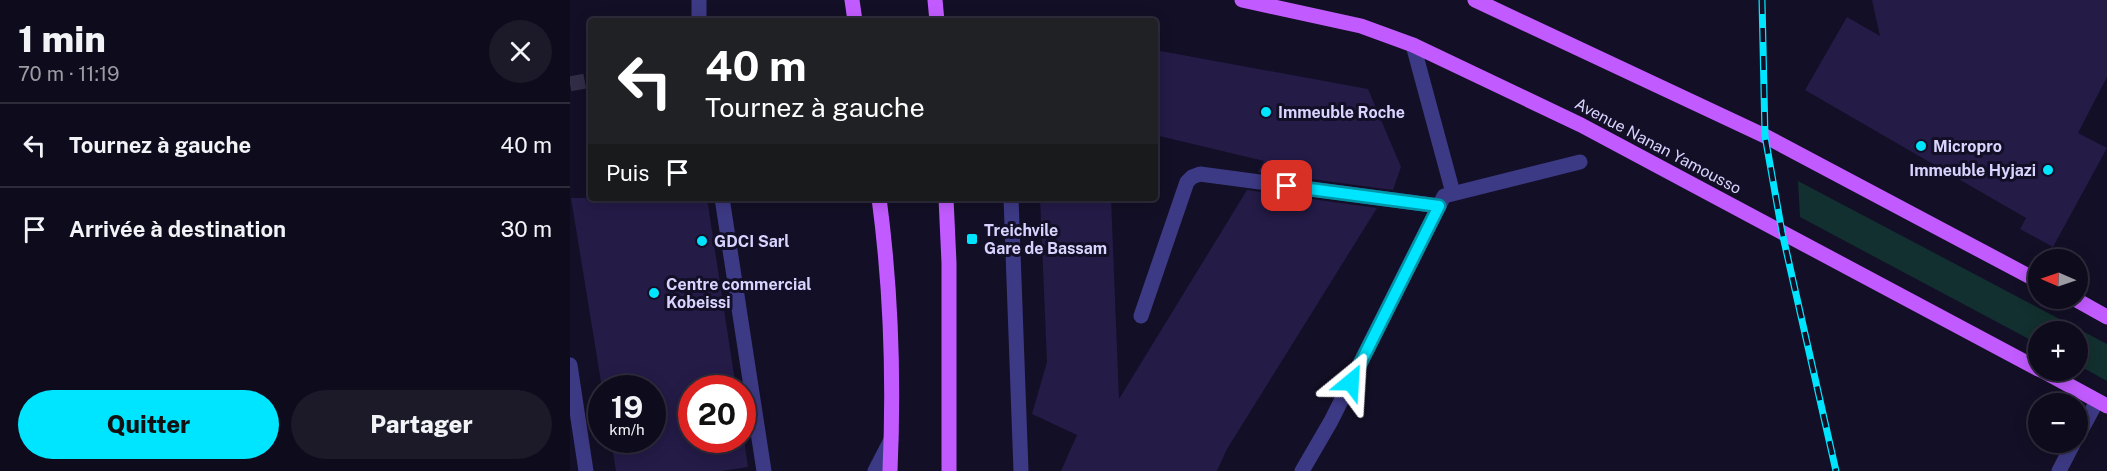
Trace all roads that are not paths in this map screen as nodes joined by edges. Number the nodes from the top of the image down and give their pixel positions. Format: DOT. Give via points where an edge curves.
graph roads {
  1 [pos="699,0"];
  2 [pos="852,0"];
  3 [pos="935,0"];
  4 [pos="1242,0"];
  5 [pos="1475,0"];
  6 [pos="699,18"];
  7 [pos="855,18"];
  8 [pos="937,18"];
  9 [pos="1413,45"];
  10 [pos="1580,162"];
  11 [pos="1453,193"];
  12 [pos="722,201"];
  13 [pos="879,201"];
  14 [pos="946,201"];
  15 [pos="1011,201"];
  16 [pos="1439,206"];
  17 [pos="2028,275"];
  18 [pos="2088,305"];
  19 [pos="2106,313"];
  20 [pos="1141,316"];
  21 [pos="2028,364"];
  22 [pos="570,366"];
  23 [pos="2060,381"];
  24 [pos="2102,404"];
  25 [pos="2088,423"];
  26 [pos="891,440"];
  27 [pos="2068,453"];
  28 [pos="951,470"];
  29 [pos="586,471"];
  30 [pos="764,471"];
  31 [pos="875,471"];
  32 [pos="890,471"];
  33 [pos="1021,471"];
  34 [pos="1302,471"];
  35 [pos="2059,471"];
  1 -- 6 [label="street"];
  2 -- 7 [label="main road"];
  3 -- 8 [label="main road"];
  4 -- 9 [label="main road, Avenue Nanan Yamousso" via="1361,26"];
  5 -- 17 [label="main road" via="1765,136"];
  9 -- 11 [label="street"];
  9 -- 21 [label="main road, Avenue Nanan Yamousso" via="1581,125"];
  10 -- 11 [label="street"];
  11 -- 16 [label="street" via="1444,196"];
  12 -- 30 [label="street"];
  13 -- 26 [label="main road" via="888,266"];
  14 -- 28 [label="main road"];
  15 -- 33 [label="street"];
  16 -- 20 [label="street" via="1200,174 1187,182"];
  16 -- 34 [label="street"];
  18 -- 19 [label="main road"];
  22 -- 29 [label="street"];
  23 -- 24 [label="main road, Avenue Nanan Yamousso"];
  24 -- 25 [label="street"];
  26 -- 31 [label="street"];
  26 -- 32 [label="main road"];
  27 -- 35 [label="street"];
}
